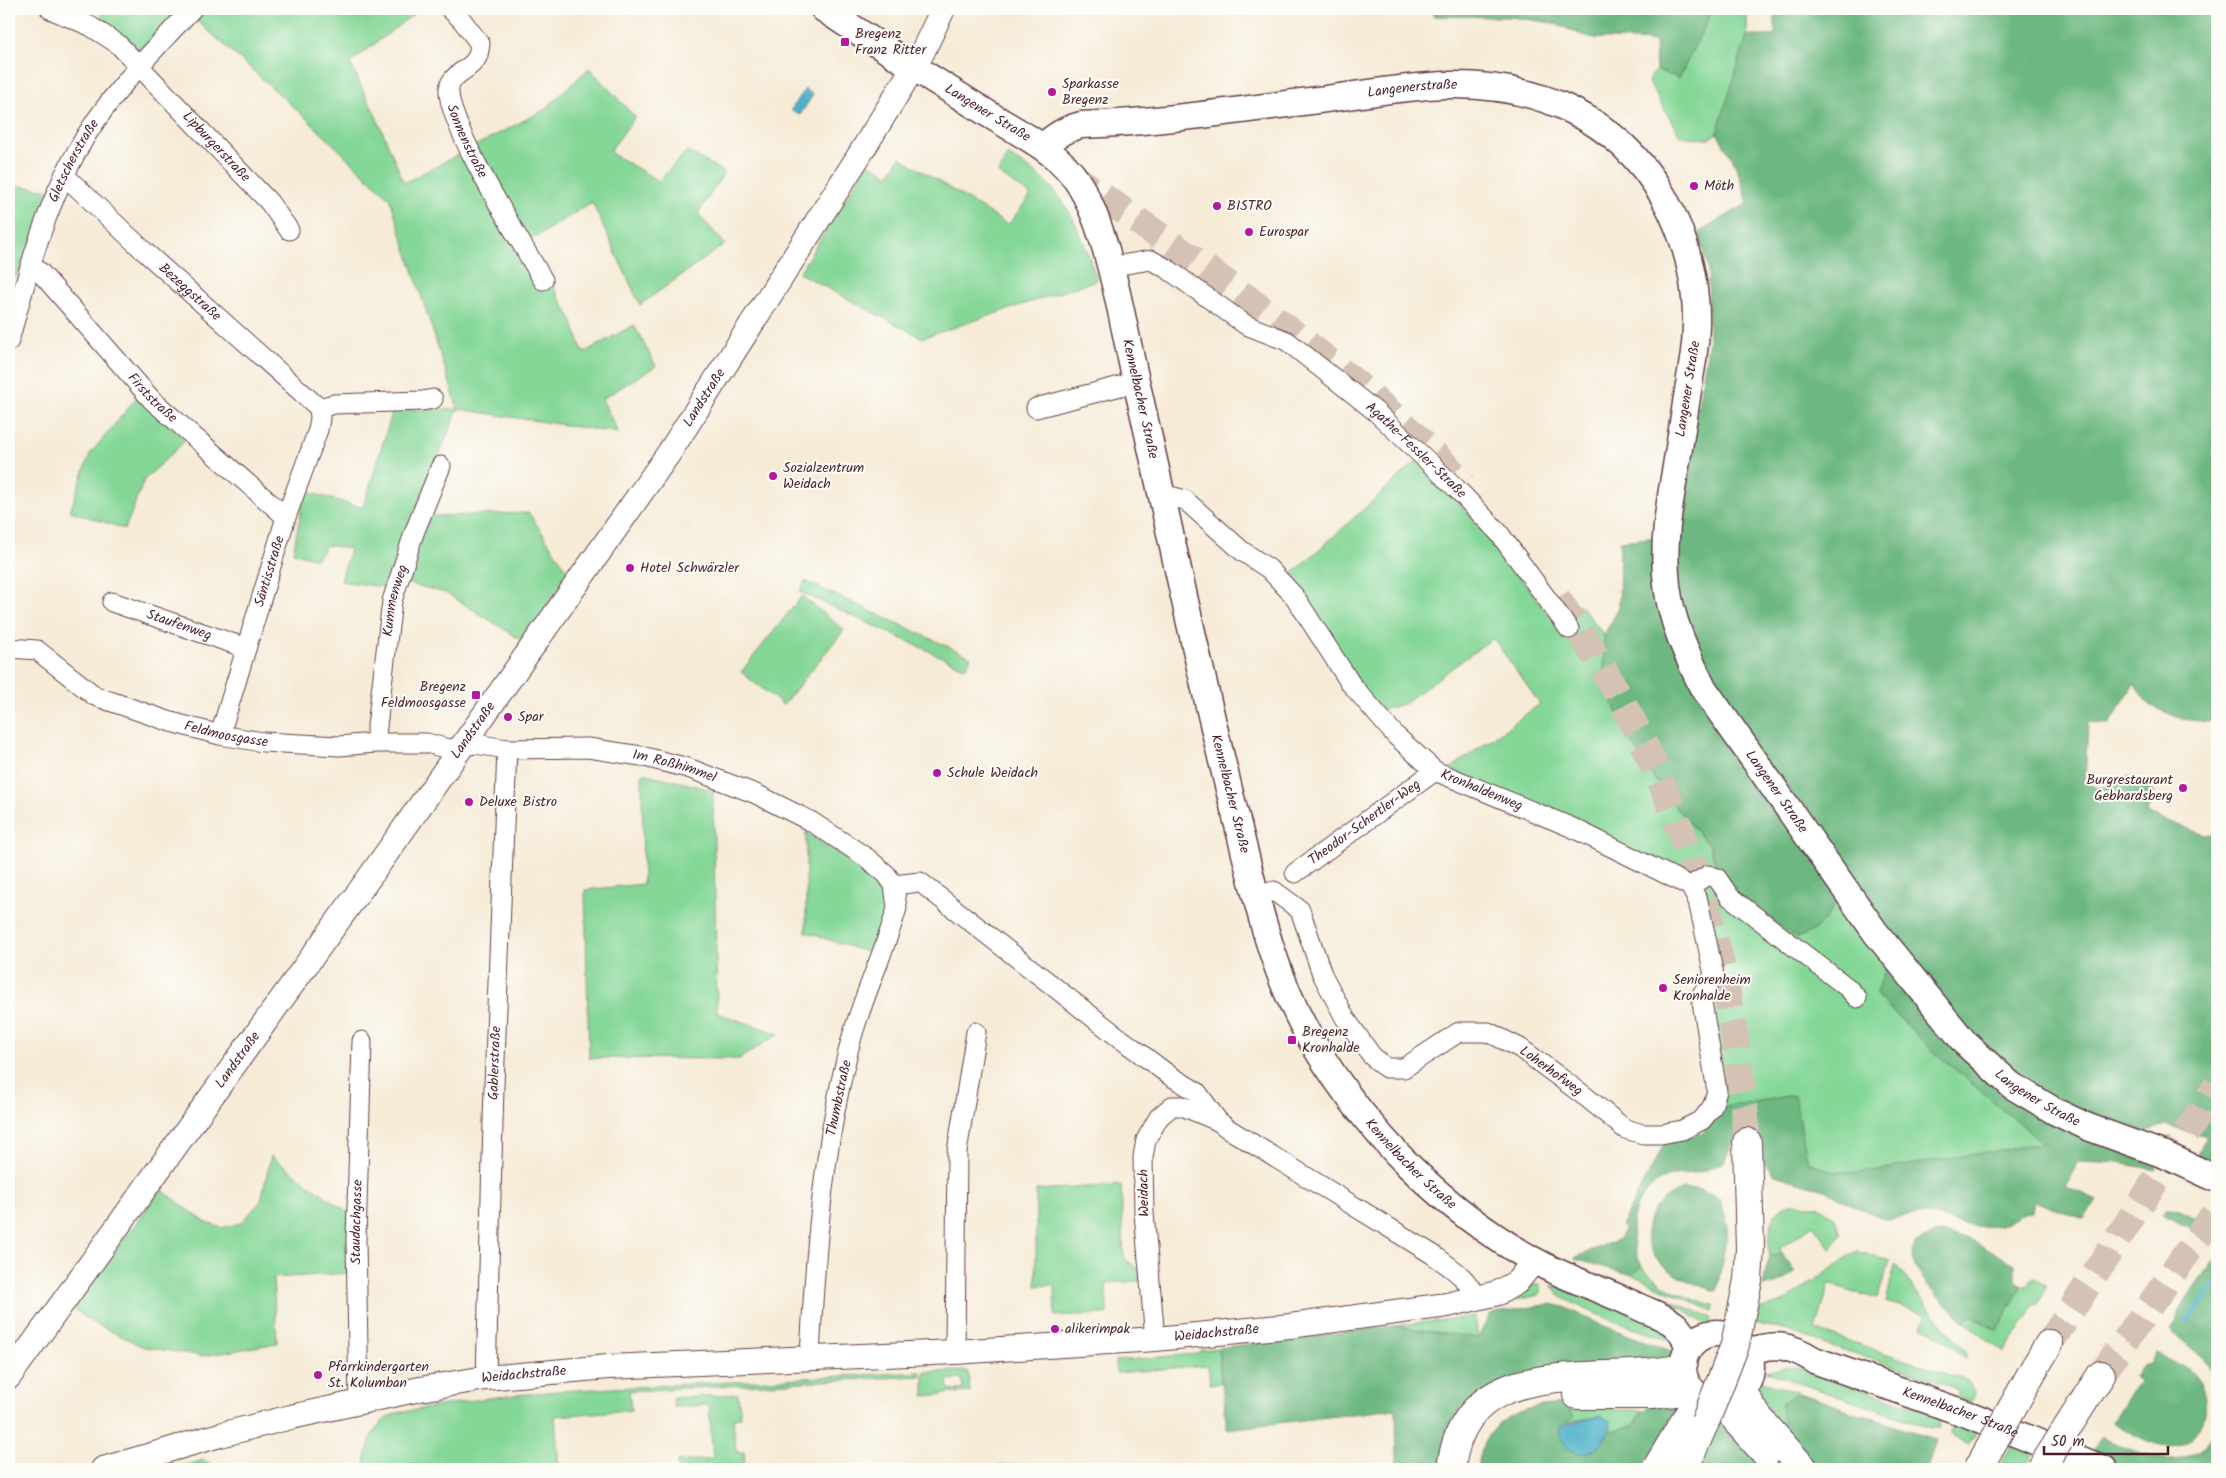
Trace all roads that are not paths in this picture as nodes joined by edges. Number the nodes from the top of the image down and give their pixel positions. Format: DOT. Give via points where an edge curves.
graph roads {
  1 [pos="50,9"];
  2 [pos="192,9"];
  3 [pos="450,9"];
  4 [pos="824,9"];
  5 [pos="943,9"];
  6 [pos="912,67"];
  7 [pos="138,68"];
  8 [pos="1051,154"];
  9 [pos="64,175"];
  10 [pos="1678,223"];
  11 [pos="289,230"];
  12 [pos="30,267"];
  13 [pos="1109,267"];
  14 [pos="542,280"];
  15 [pos="9,341"];
  16 [pos="1136,382"];
  17 [pos="434,399"];
  18 [pos="319,408"];
  19 [pos="1036,408"];
  20 [pos="441,466"];
  21 [pos="1162,494"];
  22 [pos="286,517"];
  23 [pos="112,602"];
  24 [pos="1569,629"];
  25 [pos="9,648"];
  26 [pos="246,648"];
  27 [pos="220,734"];
  28 [pos="374,743"];
  29 [pos="462,747"];
  30 [pos="507,749"];
  31 [pos="1435,771"];
  32 [pos="1295,873"];
  33 [pos="894,886"];
  34 [pos="1690,886"];
  35 [pos="1256,896"];
  36 [pos="1857,998"];
  37 [pos="976,1032"];
  38 [pos="362,1041"];
  39 [pos="1218,1121"];
  40 [pos="1747,1142"];
  41 [pos="2217,1179"];
  42 [pos="1534,1261"];
  43 [pos="1476,1299"];
  44 [pos="1155,1338"];
  45 [pos="2049,1344"];
  46 [pos="955,1352"];
  47 [pos="810,1357"];
  48 [pos="2100,1375"];
  49 [pos="9,1377"];
  50 [pos="486,1378"];
  51 [pos="1741,1378"];
  52 [pos="1694,1387"];
  53 [pos="359,1402"];
  54 [pos="1666,1467"];
  55 [pos="103,1469"];
  56 [pos="1451,1469"];
  57 [pos="1470,1469"];
  58 [pos="1780,1469"];
  59 [pos="1804,1469"];
  60 [pos="1978,1469"];
  61 [pos="2041,1469"];
  62 [pos="2104,1469"];
  1 -- 7 [label="street, Lipburgerstraße" via="90,26 118,44"];
  2 -- 7 [label="street, Gletscherstraße"];
  3 -- 14 [label="street, Sonnenstraße" via="480,44 476,59 453,79 449,87 449,102 463,138"];
  4 -- 6 [label="main road, Langener Straße"];
  5 -- 6 [label="street, Landstraße" via="932,35"];
  6 -- 8 [label="main road, Langener Straße"];
  6 -- 29 [label="street, Landstraße" via="691,420"];
  7 -- 9 [label="street, Gletscherstraße" via="95,121"];
  7 -- 11 [label="street, Lipburgerstraße" via="269,202"];
  8 -- 10 [label="main road, Langenerstraße" via="1069,128 1168,120 1446,85 1511,89 1542,97 1583,116 1617,139 1653,179"];
  8 -- 13 [label="main road, Kennelbacher Straße" via="1076,181 1090,206"];
  9 -- 12 [label="street, Gletscherstraße" via="42,227"];
  9 -- 18 [label="street, Bezeggstraße" via="144,252"];
  10 -- 41 [label="main road, Langener Straße, bridge" via="1694,285 1696,342 1667,519 1665,559 1674,617 1684,649 1702,686 1876,933 1965,1043 2011,1085 2056,1112"];
  12 -- 15 [label="street, Gletscherstraße"];
  12 -- 22 [label="street, Firststraße" via="40,272 152,400"];
  13 -- 16 [label="main road, Kennelbacher Straße"];
  13 -- 24 [label="street, Agathe-Fessler-Straße" via="1151,260 1246,325 1287,341 1375,411 1456,488 1499,533"];
  16 -- 19 [label="street"];
  16 -- 21 [label="main road, Kennelbacher Straße"];
  17 -- 18 [label="street" via="334,404"];
  18 -- 22 [label="street, Säntisstraße" via="318,430"];
  20 -- 28 [label="street, Kummenweg" via="392,600"];
  21 -- 31 [label="street, Kronhaldenweg" via="1185,500 1237,547 1269,569 1295,597 1356,691 1396,736"];
  21 -- 35 [label="main road, Kennelbacher Straße" via="1216,741"];
  22 -- 26 [label="street, Säntisstraße"];
  23 -- 26 [label="street, Staufenweg"];
  25 -- 27 [label="street, Feldmoosgasse" via="37,650 95,696 171,722"];
  26 -- 27 [label="street, Säntisstraße"];
  27 -- 28 [label="street, Feldmoosgasse" via="263,742 340,746"];
  28 -- 29 [label="street, Feldmoosgasse" via="427,743 448,749"];
  29 -- 30 [label="street, Im Roßhimmel" via="475,744"];
  29 -- 49 [label="street, Landstraße"];
  30 -- 33 [label="street, Im Roßhimmel" via="588,748 688,768 756,794 812,822 867,858 886,874"];
  30 -- 50 [label="street, Gablerstraße"];
  31 -- 32 [label="street, Theodor-Schertler-Weg"];
  31 -- 34 [label="street, Kronhaldenweg" via="1573,828"];
  33 -- 39 [label="street" via="920,882 1113,1033 1197,1092"];
  33 -- 47 [label="street, Thumbstraße" via="898,908 850,1043 830,1136 818,1223"];
  34 -- 35 [label="street, Loherhofweg" via="1698,901 1714,975 1702,996 1718,1091 1702,1120 1682,1130 1661,1134 1625,1130 1520,1048 1488,1032 1459,1032 1404,1068 1386,1068 1372,1056 1345,1018 1322,974 1300,910 1274,890"];
  34 -- 36 [label="street" via="1708,875 1716,878 1730,897"];
  35 -- 42 [label="main road, Kennelbacher Straße" via="1280,973 1304,1028 1361,1114 1417,1175 1469,1218"];
  37 -- 46 [label="street" via="957,1152"];
  38 -- 53 [label="street, Staudachgasse" via="356,1240"];
  39 -- 43 [label="street" via="1432,1254 1461,1275 1471,1286"];
  39 -- 44 [label="street, Weidach" via="1182,1106 1172,1106 1159,1117 1146,1140 1143,1157 1144,1213"];
  40 -- 52 [label="highway, bridge" via="1750,1248 1740,1279 1735,1345"];
  42 -- 43 [label="street, Weidachstraße" via="1510,1287"];
  42 -- 52 [label="main road, Kennelbacher Straße" via="1674,1325"];
  43 -- 44 [label="street, Weidachstraße" via="1290,1326"];
  44 -- 46 [label="street, Weidachstraße"];
  45 -- 60 [label="highway, bridge"];
  46 -- 47 [label="street, Weidachstraße"];
  47 -- 50 [label="street, Weidachstraße" via="564,1370"];
  48 -- 61 [label="highway, bridge"];
  50 -- 53 [label="street, Weidachstraße"];
  51 -- 52 [label="main road, Kennelbacher Straße" via="1710,1401 1700,1398"];
  51 -- 52 [label="main road" via="1744,1345 1727,1334 1716,1333"];
  51 -- 58 [label="highway" via="1740,1424"];
  51 -- 59 [label="highway" via="1758,1417"];
  51 -- 62 [label="main road, Kennelbacher Straße" via="1780,1358 1814,1360 1975,1417"];
  52 -- 54 [label="highway"];
  52 -- 56 [label="highway" via="1649,1374 1536,1380 1506,1389 1482,1404 1465,1424 1453,1453"];
  52 -- 57 [label="highway" via="1654,1395 1550,1396 1513,1406 1499,1414 1482,1432 1472,1454"];
  53 -- 55 [label="street, Weidachstraße" via="220,1435"];
}
